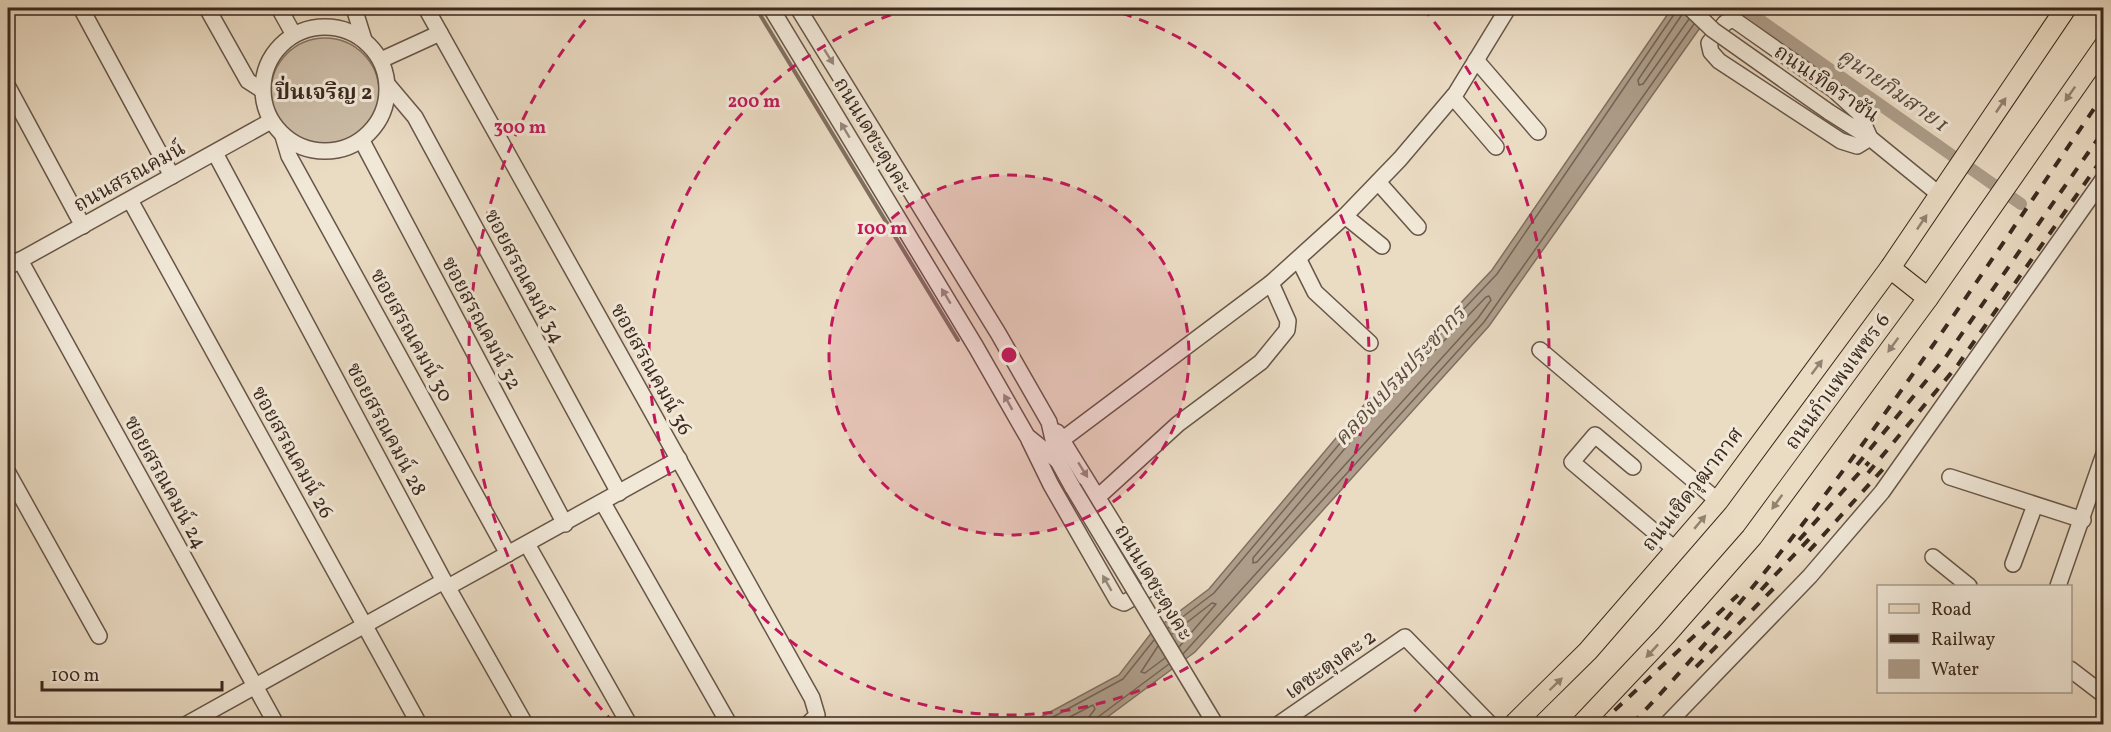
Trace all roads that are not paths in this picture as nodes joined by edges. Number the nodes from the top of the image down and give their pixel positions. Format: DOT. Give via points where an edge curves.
graph roads {
  1 [pos="81,8"];
  2 [pos="207,8"];
  3 [pos="279,8"];
  4 [pos="354,8"];
  5 [pos="426,8"];
  6 [pos="771,8"];
  7 [pos="798,8"];
  8 [pos="1508,8"];
  9 [pos="1690,8"];
  10 [pos="2066,8"];
  11 [pos="440,33"];
  12 [pos="294,35"];
  13 [pos="364,40"];
  14 [pos="2103,45"];
  15 [pos="381,60"];
  16 [pos="1476,60"];
  17 [pos="388,85"];
  18 [pos="8,87"];
  19 [pos="262,90"];
  20 [pos="1453,97"];
  21 [pos="271,122"];
  22 [pos="1538,132"];
  23 [pos="283,136"];
  24 [pos="1870,138"];
  25 [pos="362,141"];
  26 [pos="1497,147"];
  27 [pos="215,153"];
  28 [pos="172,176"];
  29 [pos="2103,178"];
  30 [pos="1377,182"];
  31 [pos="1940,195"];
  32 [pos="130,200"];
  33 [pos="1345,216"];
  34 [pos="83,225"];
  35 [pos="1418,227"];
  36 [pos="1382,246"];
  37 [pos="1299,260"];
  38 [pos="14,264"];
  39 [pos="1890,268"];
  40 [pos="1271,283"];
  41 [pos="1928,298"];
  42 [pos="1370,343"];
  43 [pos="1540,350"];
  44 [pos="1049,422"];
  45 [pos="1027,436"];
  46 [pos="1063,438"];
  47 [pos="679,459"];
  48 [pos="2103,459"];
  49 [pos="1058,461"];
  50 [pos="1633,467"];
  51 [pos="8,473"];
  52 [pos="1950,477"];
  53 [pos="619,492"];
  54 [pos="1099,496"];
  55 [pos="1718,501"];
  56 [pos="603,503"];
  57 [pos="2036,505"];
  58 [pos="2083,520"];
  59 [pos="565,524"];
  60 [pos="527,544"];
  61 [pos="1676,550"];
  62 [pos="508,554"];
  63 [pos="1933,557"];
  64 [pos="2013,564"];
  65 [pos="446,584"];
  66 [pos="1968,585"];
  67 [pos="2058,585"];
  68 [pos="365,626"];
  69 [pos="99,636"];
  70 [pos="2072,671"];
  71 [pos="254,687"];
  72 [pos="2103,695"];
  73 [pos="1214,723"];
  74 [pos="187,724"];
  75 [pos="276,724"];
  76 [pos="419,724"];
  77 [pos="525,724"];
  78 [pos="629,724"];
  79 [pos="729,724"];
  80 [pos="808,724"];
  81 [pos="1279,724"];
  82 [pos="1490,724"];
  83 [pos="1514,724"];
  84 [pos="1582,724"];
  85 [pos="1667,724"];
  1 -- 28 [label="street"];
  2 -- 19 [label="street" via="248,81"];
  3 -- 12 [label="street"];
  4 -- 13 [label="street"];
  5 -- 11 [label="street, ซอยสรณคมน์ 36"];
  45 -- 6 [label="street, ถนนเดชะตุงคะ, one-way"];
  7 -- 44 [label="street, ถนนเดชะตุงคะ, one-way"];
  8 -- 16 [label="street"];
  9 -- 24 [label="street, ถนนเทิดราชัน, bridge" via="1713,30"];
  31 -- 10 [label="main road, ถนนเชิดวุฒากาศ, one-way"];
  11 -- 15 [label="street"];
  11 -- 47 [label="street, ซอยสรณคมน์ 36"];
  12 -- 13 [label="street" via="311,28 330,27"];
  12 -- 19 [label="street" via="271,58"];
  13 -- 15 [label="street"];
  14 -- 41 [label="main road, ถนนกำแพงเพชร 6, one-way"];
  15 -- 17 [label="street"];
  16 -- 20 [label="street"];
  16 -- 22 [label="street"];
  17 -- 25 [label="street" via="382,117"];
  17 -- 53 [label="street, ซอยสรณคมน์ 34" via="415,117"];
  18 -- 34 [label="street"];
  19 -- 21 [label="street"];
  20 -- 26 [label="street"];
  20 -- 30 [label="street"];
  21 -- 23 [label="street"];
  21 -- 27 [label="street, ถนนสรณคมน์"];
  23 -- 25 [label="street" via="301,147 321,152 342,150"];
  23 -- 62 [label="street, ซอยสรณคมน์ 30" via="289,156"];
  24 -- 24 [label="street" via="1857,146 1841,141 1719,61 1709,43 1725,23 1733,19 1744,24 1834,90 1859,113"];
  24 -- 31 [label="street, ถนนเทิดราชัน"];
  25 -- 59 [label="street, ซอยสรณคมน์ 32"];
  27 -- 28 [label="street, ถนนสรณคมน์"];
  27 -- 65 [label="street, ซอยสรณคมน์ 28"];
  28 -- 32 [label="street, ถนนสรณคมน์"];
  29 -- 85 [label="street" via="1882,492 1803,584"];
  30 -- 33 [label="street"];
  30 -- 35 [label="street"];
  39 -- 31 [label="main road, ถนนเชิดวุฒากาศ, one-way"];
  32 -- 34 [label="street, ถนนสรณคมน์"];
  32 -- 68 [label="street, ซอยสรณคมน์ 26"];
  33 -- 36 [label="street"];
  33 -- 37 [label="street"];
  34 -- 38 [label="street, ถนนสรณคมน์"];
  37 -- 40 [label="street"];
  37 -- 42 [label="street" via="1315,292"];
  38 -- 71 [label="street, ซอยสรณคมน์ 24"];
  39 -- 41 [label="main road"];
  55 -- 39 [label="main road, ถนนเชิดวุฒากาศ, one-way"];
  40 -- 46 [label="street"];
  40 -- 54 [label="street" via="1288,321 1287,330 1261,362 1178,424"];
  41 -- 84 [label="main road, ถนนกำแพงเพชร 6, one-way" via="1752,537"];
  43 -- 55 [label="street"];
  44 -- 46 [label="street"];
  44 -- 49 [label="street, ถนนเดชะตุงคะ"];
  45 -- 49 [label="street, ถนนเดชะตุงคะ"];
  54 -- 45 [label="street, one-way" via="1151,584 1124,603 1117,600"];
  46 -- 54 [label="street, one-way"];
  47 -- 53 [label="street"];
  47 -- 80 [label="street, ซอยสรณคมน์ 36" via="812,698 817,715"];
  48 -- 58 [label="street"];
  49 -- 73 [label="street, ถนนเดชะตุงคะ, bridge"];
  50 -- 61 [label="street" via="1595,435 1572,462"];
  51 -- 69 [label="street"];
  52 -- 57 [label="street"];
  53 -- 56 [label="street"];
  61 -- 55 [label="main road, ถนนเชิดวุฒากาศ, one-way"];
  56 -- 59 [label="street"];
  56 -- 79 [label="street"];
  57 -- 58 [label="street"];
  57 -- 64 [label="street"];
  58 -- 67 [label="street"];
  59 -- 60 [label="street"];
  60 -- 62 [label="street"];
  60 -- 78 [label="street"];
  83 -- 61 [label="main road, ถนนเชิดวุฒากาศ, one-way" via="1575,666"];
  62 -- 65 [label="street"];
  63 -- 66 [label="street"];
  65 -- 68 [label="street"];
  65 -- 77 [label="street, ซอยสรณคมน์ 28"];
  68 -- 71 [label="street"];
  68 -- 76 [label="street, ซอยสรณคมน์ 26"];
  70 -- 72 [label="street"];
  71 -- 74 [label="street"];
  71 -- 75 [label="street, ซอยสรณคมน์ 24"];
  81 -- 82 [label="street, เดชะตุงคะ 2" via="1405,637"];
}
